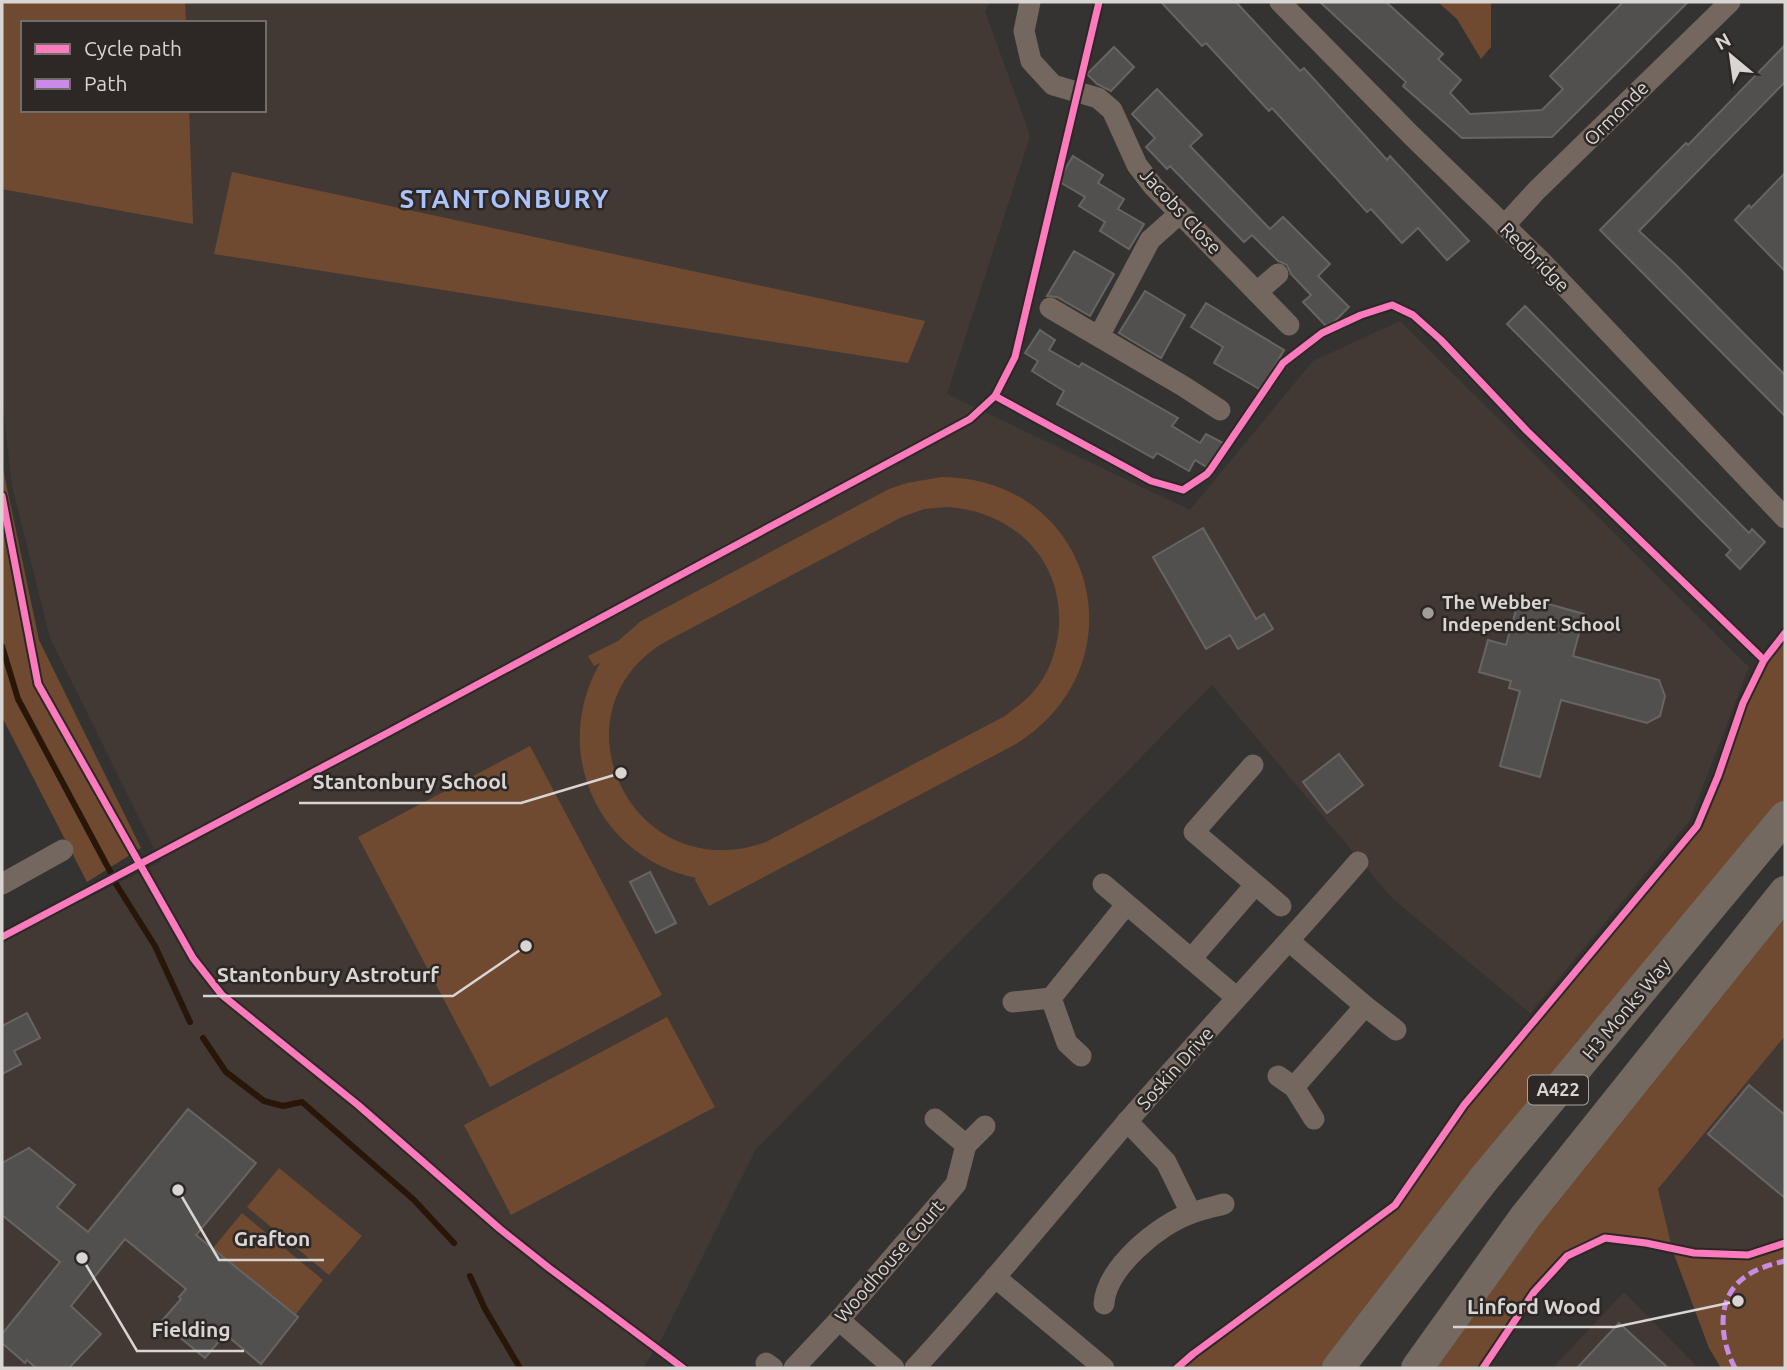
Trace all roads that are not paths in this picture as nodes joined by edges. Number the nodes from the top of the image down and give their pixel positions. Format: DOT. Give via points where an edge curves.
graph roads {
  1 [pos="1030,2"];
  2 [pos="1280,2"];
  3 [pos="1730,2"];
  4 [pos="1179,214"];
  5 [pos="1504,226"];
  6 [pos="1278,274"];
  7 [pos="1257,292"];
  8 [pos="1050,308"];
  9 [pos="1289,325"];
  10 [pos="1099,336"];
  11 [pos="1220,410"];
  12 [pos="1785,517"];
  13 [pos="1253,765"];
  14 [pos="1785,817"];
  15 [pos="63,850"];
  16 [pos="1358,862"];
  17 [pos="2,884"];
  18 [pos="1103,884"];
  19 [pos="1255,885"];
  20 [pos="1785,892"];
  21 [pos="1126,905"];
  22 [pos="1281,906"];
  23 [pos="1289,941"];
  24 [pos="1191,959"];
  25 [pos="1051,998"];
  26 [pos="1237,999"];
  27 [pos="1013,1002"];
  28 [pos="1365,1006"];
  29 [pos="1396,1030"];
  30 [pos="1081,1056"];
  31 [pos="935,1119"];
  32 [pos="1314,1119"];
  33 [pos="1127,1121"];
  34 [pos="985,1126"];
  35 [pos="966,1145"];
  36 [pos="1224,1204"];
  37 [pos="1191,1213"];
  38 [pos="996,1277"];
  39 [pos="1100,1298"];
  40 [pos="839,1320"];
  41 [pos="794,1368"];
  42 [pos="894,1368"];
  43 [pos="915,1368"];
  44 [pos="1104,1368"];
  45 [pos="1338,1368"];
  46 [pos="1417,1368"];
  1 -- 4 [label="street, Jacobs Close" via="1024,31 1031,61 1053,85 1098,98 1112,110 1137,164"];
  2 -- 5 [label="street, Redbridge"];
  3 -- 5 [label="street, Ormonde"];
  4 -- 7 [label="street, Jacobs Close"];
  4 -- 10 [label="street" via="1150,240"];
  5 -- 12 [label="street, Redbridge"];
  6 -- 7 [label="street"];
  7 -- 9 [label="street, Jacobs Close"];
  8 -- 10 [label="street"];
  10 -- 11 [label="street" via="1186,379"];
  13 -- 19 [label="street" via="1194,832"];
  14 -- 45 [label="main road, H3 Monks Way / A422" via="1483,1180"];
  15 -- 17 [label="street"];
  16 -- 23 [label="street, Soskin Drive"];
  18 -- 21 [label="street"];
  19 -- 22 [label="street"];
  19 -- 24 [label="street"];
  20 -- 46 [label="main road, A422" via="1525,1217"];
  21 -- 24 [label="street"];
  21 -- 25 [label="street"];
  23 -- 26 [label="street, Soskin Drive"];
  23 -- 28 [label="street"];
  24 -- 26 [label="street"];
  25 -- 27 [label="street"];
  25 -- 30 [label="street" via="1067,1043"];
  26 -- 33 [label="street, Soskin Drive"];
  28 -- 29 [label="street"];
  28 -- 32 [label="street" via="1286,1081"];
  31 -- 35 [label="street"];
  33 -- 37 [label="street" via="1166,1162"];
  33 -- 38 [label="street, Soskin Drive"];
  34 -- 35 [label="street"];
  35 -- 40 [label="street, Woodhouse Court" via="956,1184"];
  36 -- 37 [label="street"];
  37 -- 39 [label="street" via="1142,1244 1122,1263"];
  38 -- 43 [label="street, Soskin Drive"];
  38 -- 44 [label="street"];
  40 -- 41 [label="street, Woodhouse Court"];
  40 -- 42 [label="street"];
}
